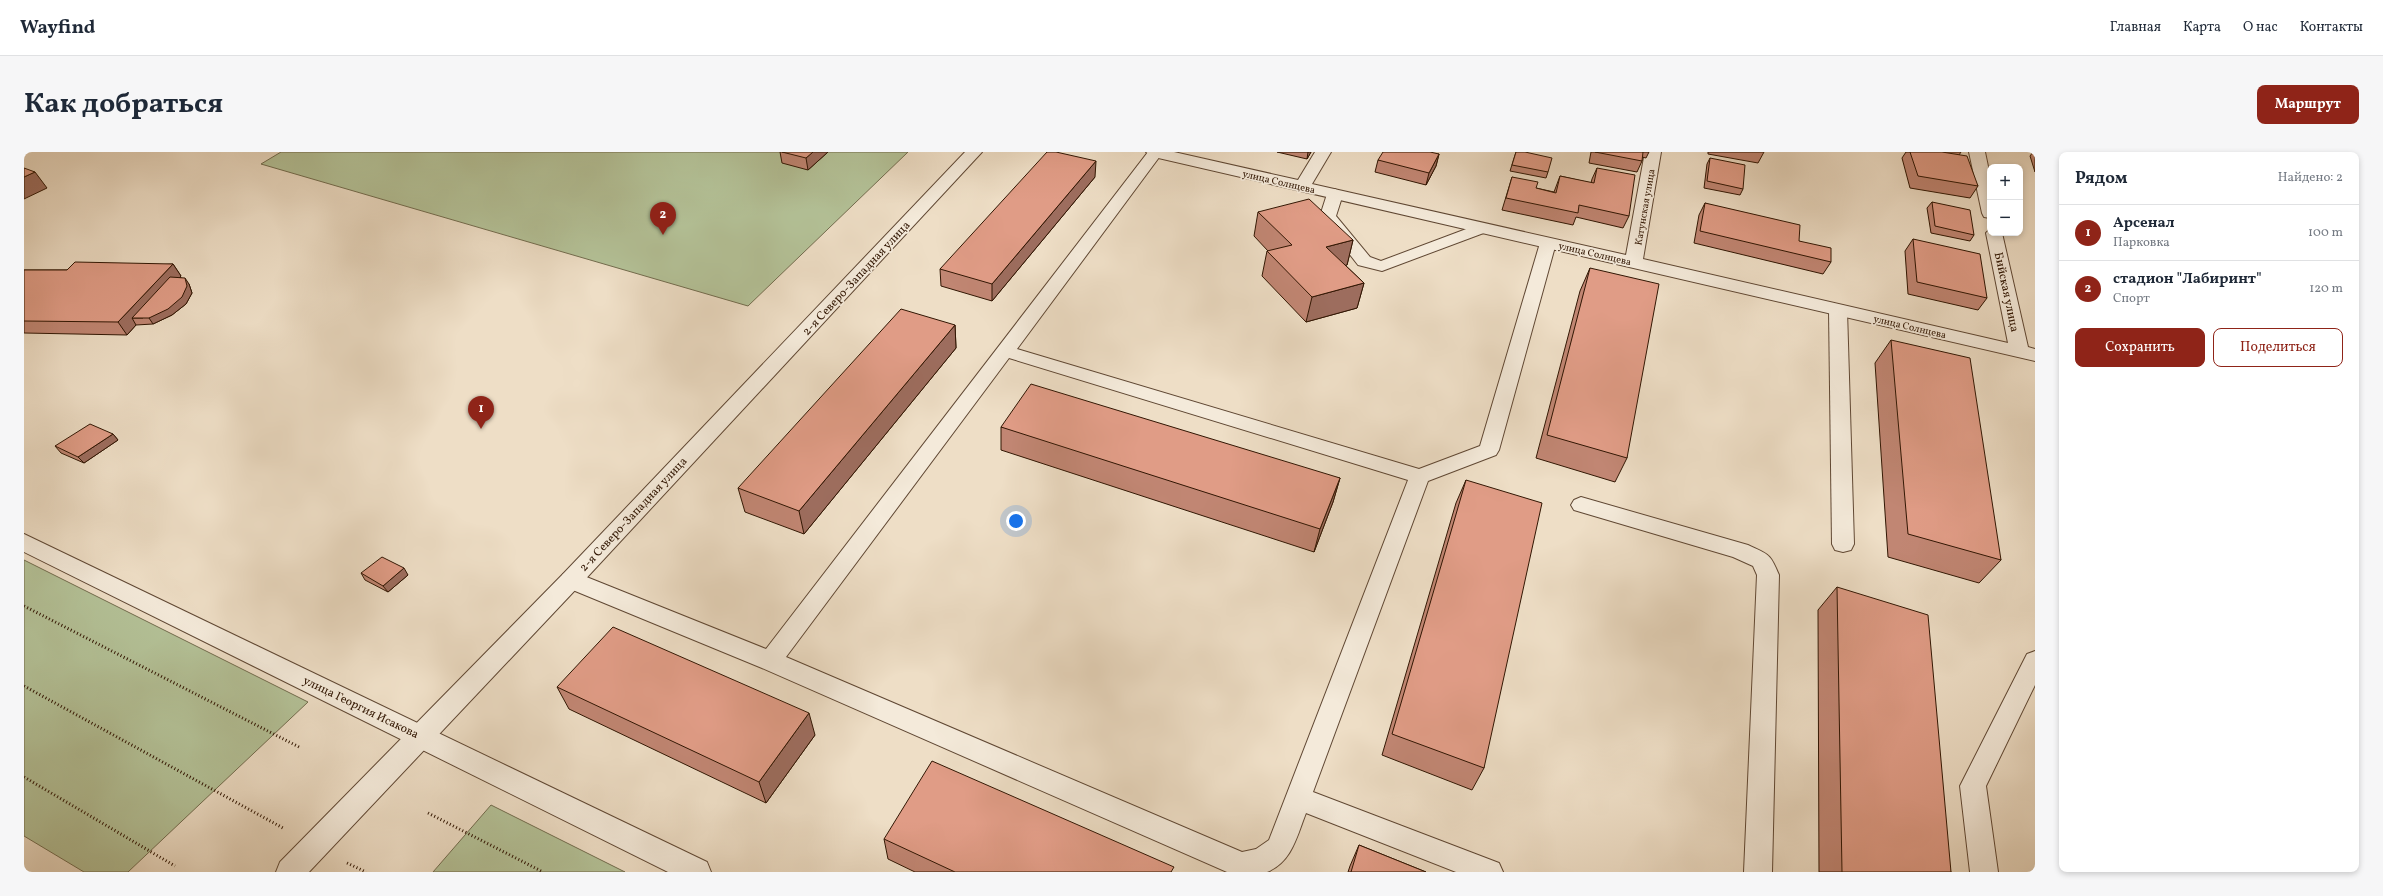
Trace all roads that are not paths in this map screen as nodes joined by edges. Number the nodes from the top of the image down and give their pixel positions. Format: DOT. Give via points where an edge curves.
graph roads {
  1 [pos="974,152"];
  2 [pos="1155,152"];
  3 [pos="1323,152"];
  4 [pos="1653,152"];
  5 [pos="1977,152"];
  6 [pos="1303,186"];
  7 [pos="1335,194"];
  8 [pos="1987,200"];
  9 [pos="1483,228"];
  10 [pos="1995,236"];
  11 [pos="1548,243"];
  12 [pos="1634,262"];
  13 [pos="1838,310"];
  14 [pos="1005,351"];
  15 [pos="2027,353"];
  16 [pos="1420,476"];
  17 [pos="1581,505"];
  18 [pos="24,542"];
  19 [pos="1843,544"];
  20 [pos="571,580"];
  21 [pos="770,661"];
  22 [pos="2035,661"];
  23 [pos="420,736"];
  24 [pos="1299,798"];
  25 [pos="290,872"];
  26 [pos="697,872"];
  27 [pos="1489,872"];
  28 [pos="1758,872"];
  29 [pos="1984,872"];
  1 -- 20 [label="street, 2-я Северо-Западная улица"];
  2 -- 6 [label="street, улица Солнцева"];
  2 -- 14 [label="lane"];
  3 -- 6 [label="street"];
  4 -- 12 [label="street, Катунская улица"];
  5 -- 8 [label="street"];
  6 -- 7 [label="street, улица Солнцева"];
  7 -- 9 [label="street, улица Солнцева"];
  7 -- 9 [label="lane" via="1328,216 1364,261 1382,266"];
  9 -- 11 [label="street, улица Солнцева"];
  10 -- 15 [label="street, Бийская улица"];
  11 -- 12 [label="street, улица Солнцева"];
  11 -- 16 [label="lane" via="1489,450"];
  12 -- 13 [label="street, улица Солнцева"];
  13 -- 15 [label="street, улица Солнцева"];
  13 -- 19 [label="lane"];
  14 -- 16 [label="lane"];
  14 -- 21 [label="lane"];
  16 -- 24 [label="lane"];
  17 -- 28 [label="lane" via="1740,551 1762,561 1768,575"];
  18 -- 23 [label="street, улица Георгия Исакова"];
  20 -- 21 [label="lane"];
  20 -- 23 [label="street, 2-я Северо-Западная улица"];
  21 -- 24 [label="lane" via="1241,865 1262,861 1279,848"];
  22 -- 29 [label="lane" via="1973,786"];
  23 -- 25 [label="street, 2-я Северо-Западная улица"];
  23 -- 26 [label="street, улица Георгия Исакова"];
  24 -- 27 [label="lane"];
}
